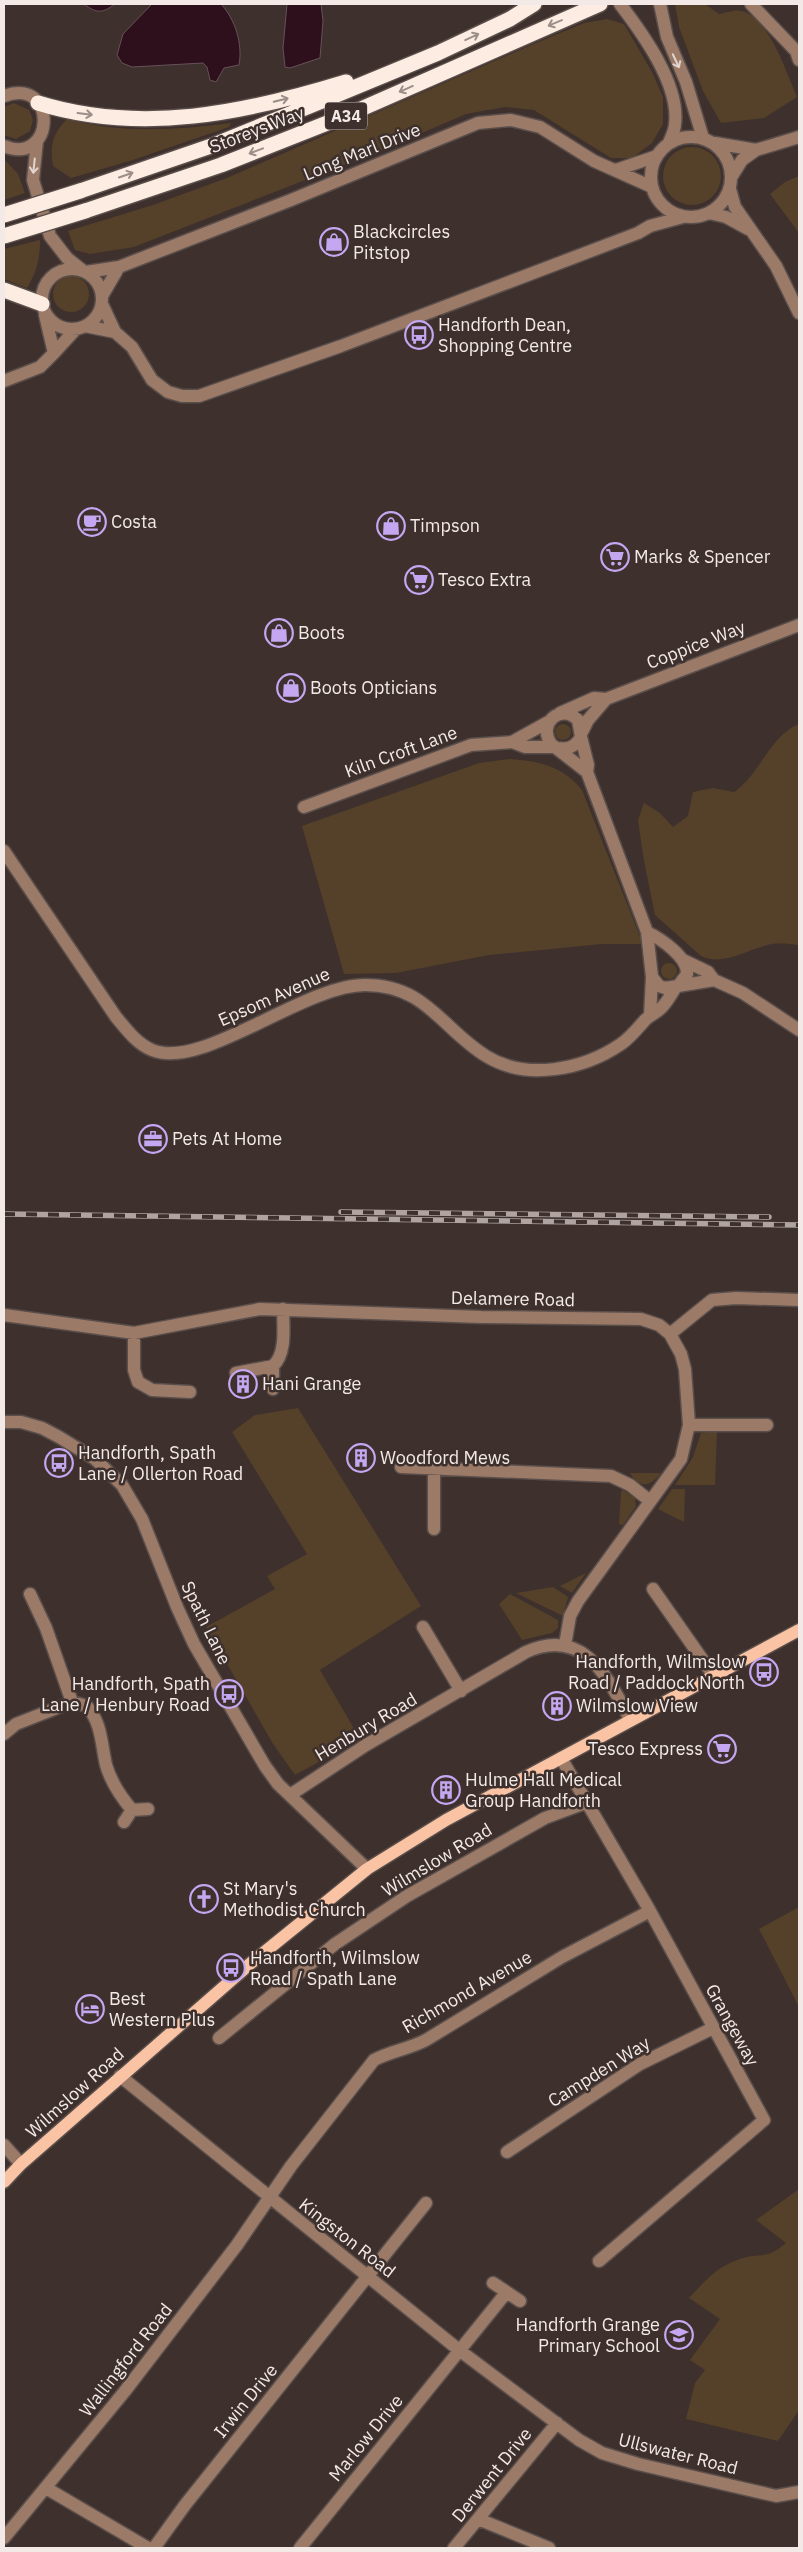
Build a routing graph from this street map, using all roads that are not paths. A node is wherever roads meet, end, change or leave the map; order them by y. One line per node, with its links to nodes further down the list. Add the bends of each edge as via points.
1 (534, 4): 6 (highway, Storeys Way / A34, one-way to 1)
2 (600, 4): 26 (highway, Storeys Way / A34, one-way to 26, bridge, via 345,116 221,165)
3 (620, 4): 13 (street, via 638,28 671,88 676,108 675,126)
4 (660, 4): 12 (street, one-way to 12, via 667,38)
5 (750, 4): 7 (street, via 796,51)
6 (438, 53): 9 (highway, one-way to 6, via 68,112 107,117 186,118 236,112); 22 (highway, Storeys Way / A34, one-way to 6, bridge, via 214,145)
7 (799, 60)
8 (4, 96): 9 (street, via 23,93)
9 (38, 103): 11 (street, via 45,118)
10 (799, 137): 15 (street)
11 (37, 141): 14 (street, via 22,149); 28 (street, one-way to 28, via 33,180 50,236 67,258)
12 (709, 141): 13 (street, via 686,137); 15 (street); 18 (street, via 724,152 730,164)
13 (669, 142): 16 (street)
14 (4, 146)
15 (756, 150): 18 (street, via 742,160)
16 (657, 156): 17 (street); 19 (street, via 650,176)
17 (616, 170): 19 (street, Long Marl Drive); 27 (street, Long Marl Drive, via 594,161 540,127 511,120 478,123)
18 (731, 183): 21 (street, via 720,205); 25 (street, via 735,207)
19 (652, 186): 20 (street)
20 (658, 200): 23 (street, via 667,210); 24 (street)
21 (709, 213): 23 (street); 25 (street, via 726,217)
22 (4, 215)
23 (683, 217): 24 (street)
24 (650, 226): 34 (street, via 341,346 198,396 182,396 162,389 152,380 132,347)
25 (748, 229): 32 (street, via 776,266)
26 (4, 236)
27 (120, 267): 28 (street, Long Marl Drive); 30 (street)
28 (84, 271): 30 (street, via 98,282); 31 (street, via 72,268 52,276 46,284)
29 (4, 290): 31 (highway)
30 (102, 300): 33 (street, via 96,318); 34 (street)
31 (44, 308): 33 (street, via 56,325); 35 (street)
32 (799, 313)
33 (80, 328): 34 (street); 35 (street)
34 (115, 332)
35 (54, 353): 36 (street, via 40,367)
36 (4, 381)
37 (799, 626): 38 (street, Coppice Way)
38 (606, 699): 39 (street, Coppice Way, via 594,698); 40 (street)
39 (553, 718): 40 (street, via 563,713 574,716); 41 (street, Kiln Croft Lane); 42 (street, via 546,733 550,744)
40 (581, 734): 42 (street, Kiln Croft Lane, via 574,746 568,749); 43 (street, via 588,765)
41 (512, 742): 42 (street, Kiln Croft Lane, via 525,747); 44 (street, Kiln Croft Lane, via 454,750)
42 (556, 747): 43 (street)
43 (586, 772): 46 (street)
44 (304, 807)
45 (4, 850): 51 (street, Epsom Avenue, via 116,1018 138,1042 154,1051 177,1054 202,1049 307,999 343,986 386,987 416,996 485,1056 512,1069 562,1068 601,1056 623,1043)
46 (647, 932): 47 (street); 48 (street)
47 (680, 957): 48 (street, via 666,953 657,958); 49 (street, via 708,972); 50 (street, via 687,974)
48 (652, 974): 50 (street, via 659,986); 51 (street)
49 (714, 980): 50 (street); 52 (street, via 743,993)
50 (677, 987): 51 (street, Epsom Avenue, via 660,1009)
51 (650, 1016)
52 (799, 1030)
53 (799, 1300): 57 (street, via 712,1300)
54 (283, 1309): 56 (street, Delamere Road, via 243,1311); 57 (street, Delamere Road, via 641,1319 659,1325); 58 (street, via 281,1354)
55 (4, 1315): 56 (street, Delamere Road)
56 (134, 1332): 61 (street, via 134,1370 138,1382 152,1390)
57 (670, 1334): 63 (street, via 682,1354)
58 (273, 1366): 59 (street); 60 (street)
59 (236, 1373)
60 (273, 1389)
61 (190, 1392)
62 (4, 1422): 80 (street, Spath Lane, via 21,1422 59,1436 95,1459 122,1485 142,1519 194,1644 265,1766)
63 (689, 1425): 64 (street); 67 (street, via 681,1459)
64 (767, 1425)
65 (401, 1467): 66 (street)
66 (434, 1470): 67 (street, via 611,1476 630,1485); 68 (street)
67 (650, 1501): 73 (street, via 578,1601 570,1616)
68 (434, 1529)
69 (653, 1588): 74 (street)
70 (30, 1594): 76 (street, via 46,1628)
71 (423, 1627): 75 (street)
72 (799, 1630): 74 (main road, Wilmslow Road)
73 (565, 1645): 75 (street, Henbury Road, via 532,1650); 77 (street, via 582,1652 605,1672)
74 (714, 1676): 77 (main road, Wilmslow Road)
75 (461, 1691): 80 (street, Henbury Road, via 366,1745)
76 (72, 1702): 78 (street, via 16,1724); 83 (street, via 87,1706 94,1714 100,1727 106,1765)
77 (630, 1719): 79 (main road, Wilmslow Road)
78 (4, 1734)
79 (561, 1758): 81 (street, Grangeway); 85 (main road, Wilmslow Road, via 446,1820)
80 (290, 1795): 85 (street, Spath Lane)
81 (588, 1802): 86 (street, Grangeway); 88 (street, Wilmslow Road, via 545,1818 407,1896 335,1944)
82 (148, 1809): 83 (street)
83 (132, 1810): 84 (street)
84 (124, 1822)
85 (367, 1869): 89 (main road, Wilmslow Road, via 295,1925)
86 (650, 1911): 87 (street, Grangeway); 94 (street, Richmond Avenue, via 562,1957 426,2040 374,2060)
87 (713, 2028): 91 (street, Campden Way, via 640,2064); 96 (street, Grangeway, via 764,2120)
88 (219, 2038)
89 (120, 2076): 92 (main road, Wilmslow Road); 94 (street, Kingston Road)
90 (4, 2145): 92 (street)
91 (507, 2152)
92 (21, 2164): 93 (main road, Wilmslow Road)
93 (4, 2182)
94 (269, 2199): 97 (street, Kingston Road); 103 (street, Wallingford Road, via 125,2391)
95 (426, 2203): 97 (street, Irwin Drive)
96 (599, 2261)
97 (368, 2277): 101 (street, Kingston Road); 108 (street, Irwin Drive)
98 (493, 2283): 99 (street)
99 (506, 2293): 100 (street); 101 (street, Marlow Drive)
100 (520, 2301)
101 (459, 2350): 102 (street, Kingston Road); 109 (street, Marlow Drive)
102 (557, 2423): 104 (street, Ullswater Road, via 602,2453 638,2464 776,2496); 105 (street, Derwent Drive)
103 (46, 2488): 106 (street, Wallingford Road); 107 (street)
104 (799, 2492)
105 (478, 2519): 110 (street, Derwent Drive); 111 (street)
106 (4, 2538)
107 (148, 2548)
108 (154, 2548)
109 (300, 2548)
110 (454, 2548)
111 (549, 2548)

